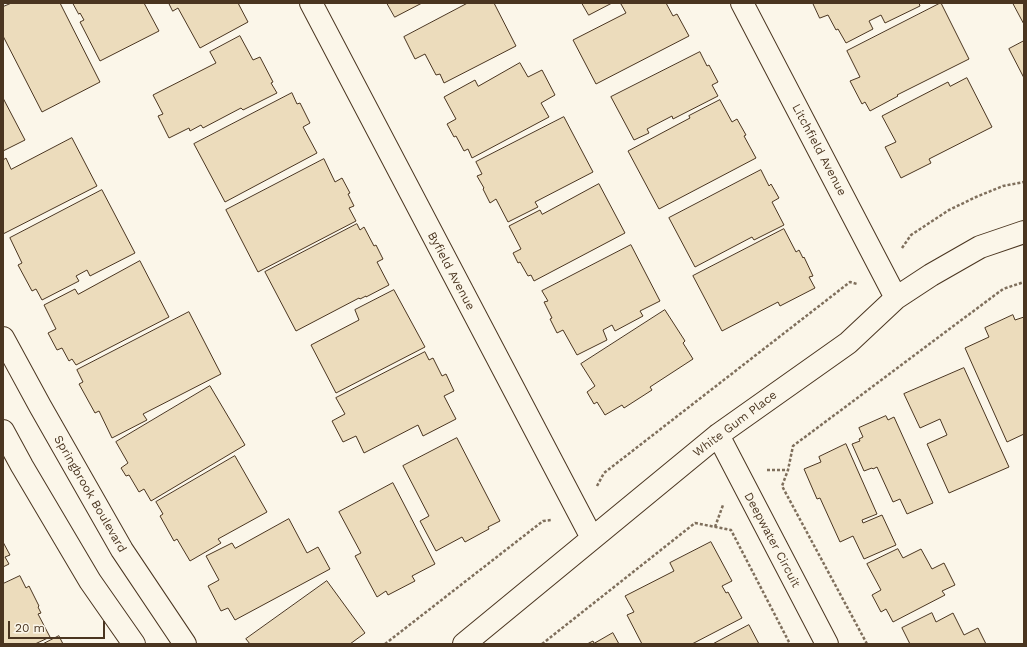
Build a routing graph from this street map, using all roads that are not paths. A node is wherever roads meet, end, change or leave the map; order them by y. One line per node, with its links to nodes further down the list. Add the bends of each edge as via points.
1 (311, 3): 8 (street, Byfield Avenue)
2 (742, 3): 4 (street, Litchfield Avenue)
3 (1024, 232): 4 (street, White Gum Place, via 980,247)
4 (896, 298): 7 (street, White Gum Place, via 848,343)
5 (3, 338): 10 (street, Springbrook Boulevard, via 122,550)
6 (3, 431): 9 (street, via 90,581)
7 (718, 435): 8 (street, White Gum Place); 12 (street, Deepwater Circuit)
8 (592, 538): 11 (street, White Gum Place)
9 (134, 644)
10 (185, 644)
11 (464, 644)
12 (827, 644)

